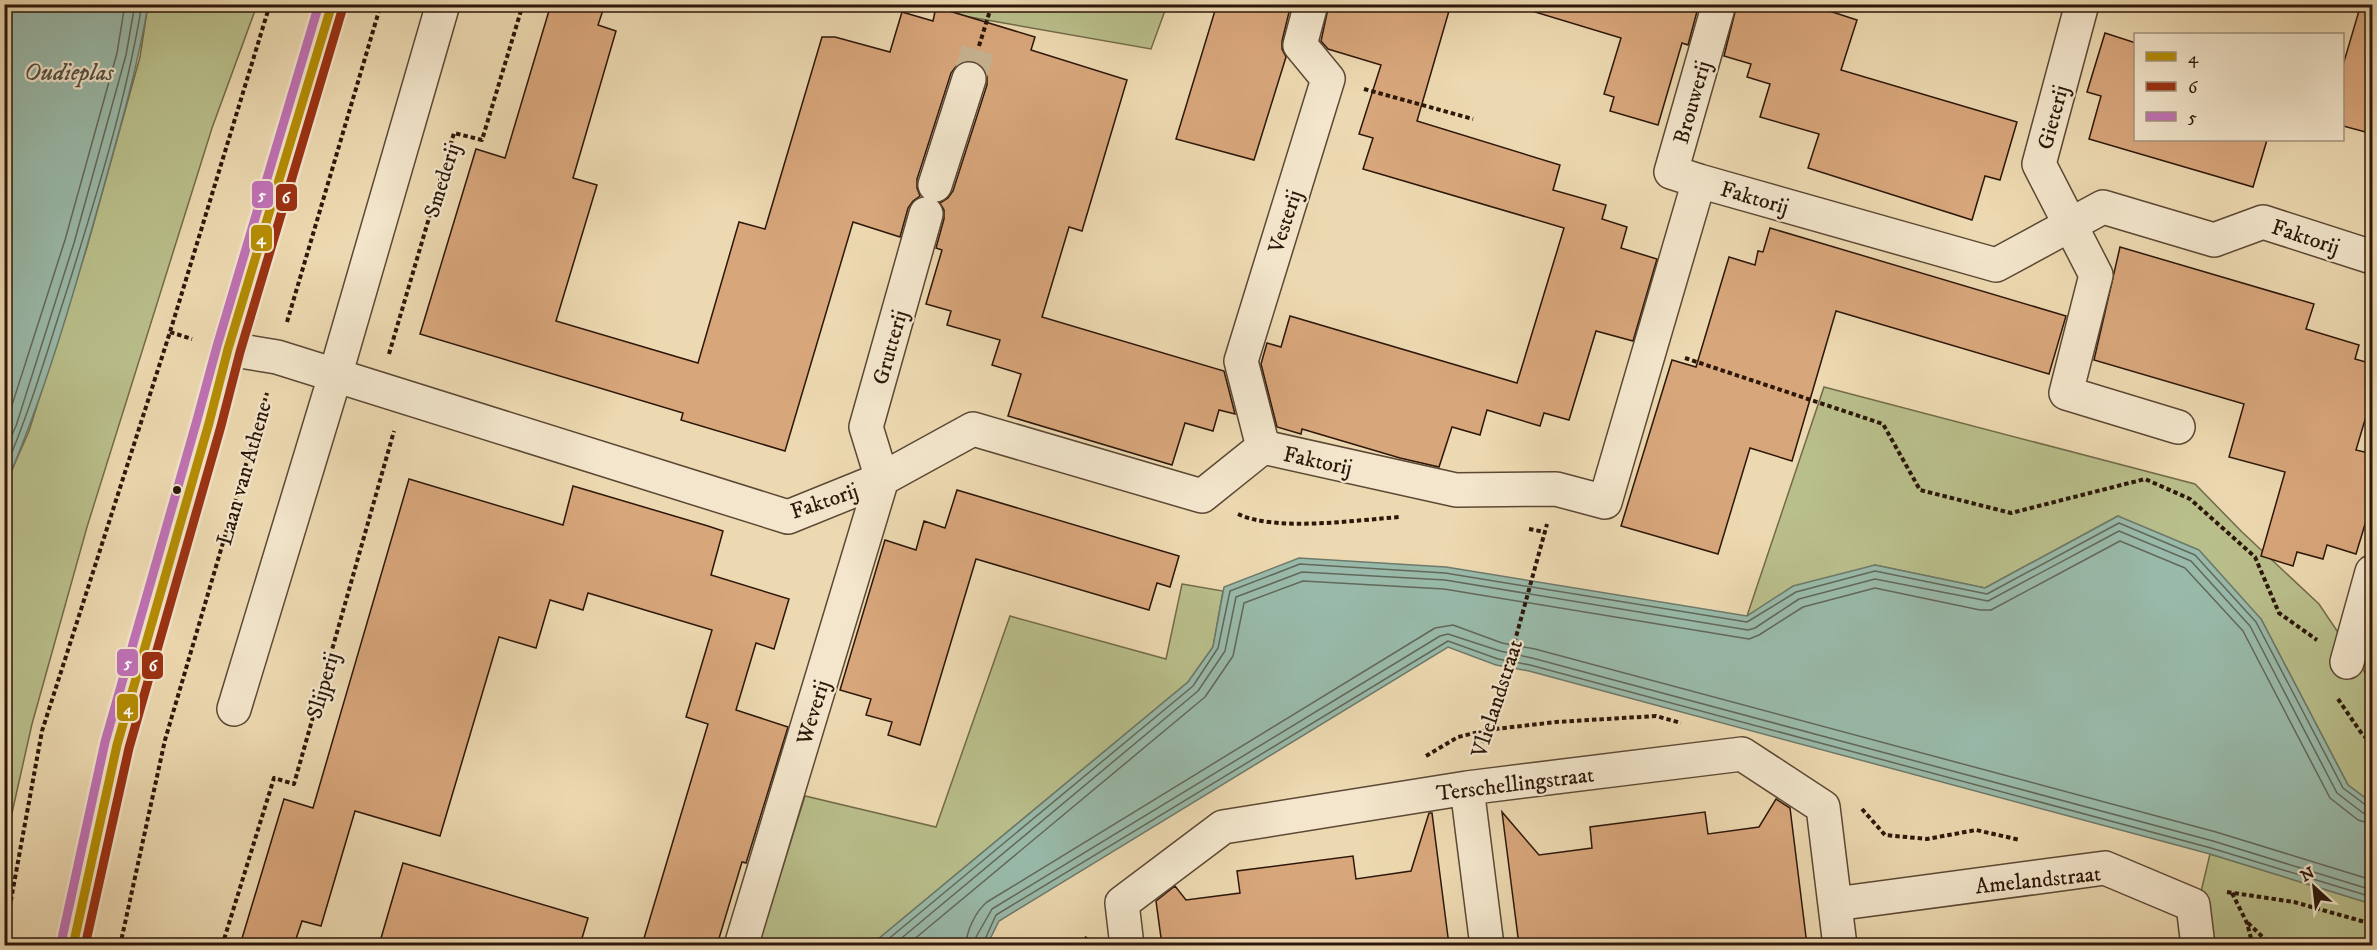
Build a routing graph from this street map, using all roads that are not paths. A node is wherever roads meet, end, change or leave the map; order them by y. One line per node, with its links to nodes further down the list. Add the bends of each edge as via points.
1 (332, 4): 10 (street, Laan van Athene)
2 (443, 4): 11 (street, Smederij)
3 (1311, 4): 13 (street, Vesterij, via 1300,45 1328,80 1241,361)
4 (1719, 4): 7 (street, Brouwerij, via 1671,172)
5 (2082, 4): 8 (street, Gieterij, via 2039,164)
6 (974, 64): 14 (street, Grutterij, via 913,258 866,427)
7 (1699, 181): 8 (street, Faktorij, via 1996,265); 13 (street, Faktorij, via 1605,502 1556,489 1456,490)
8 (2070, 224): 9 (street, Faktorij, via 2103,207 2214,240 2264,222); 12 (street, via 2096,275 2066,393)
9 (2372, 256)
10 (228, 349): 11 (street, Faktorij, via 277,357); 20 (street, Laan van Athene, via 117,745)
11 (335, 376): 14 (street, Faktorij, via 788,517); 17 (street)
12 (2178, 427)
13 (1263, 447): 14 (street, Faktorij, via 1202,496 973,429)
14 (882, 479): 21 (street, Weverij)
15 (2373, 572): 16 (street)
16 (2347, 662)
17 (234, 709)
18 (1467, 788): 19 (street, Terschellingstraat, via 1742,754 1823,807); 22 (street, Terschellingstraat, via 1223,827 1122,903); 23 (street, Vlielandstraat)
19 (1835, 904): 24 (street, Terschellingstraat); 25 (street, Amelandstraat, via 2105,868 2193,905)
20 (73, 945)
21 (741, 945)
22 (1127, 945)
23 (1487, 945)
24 (1840, 945)
25 (2198, 945)

